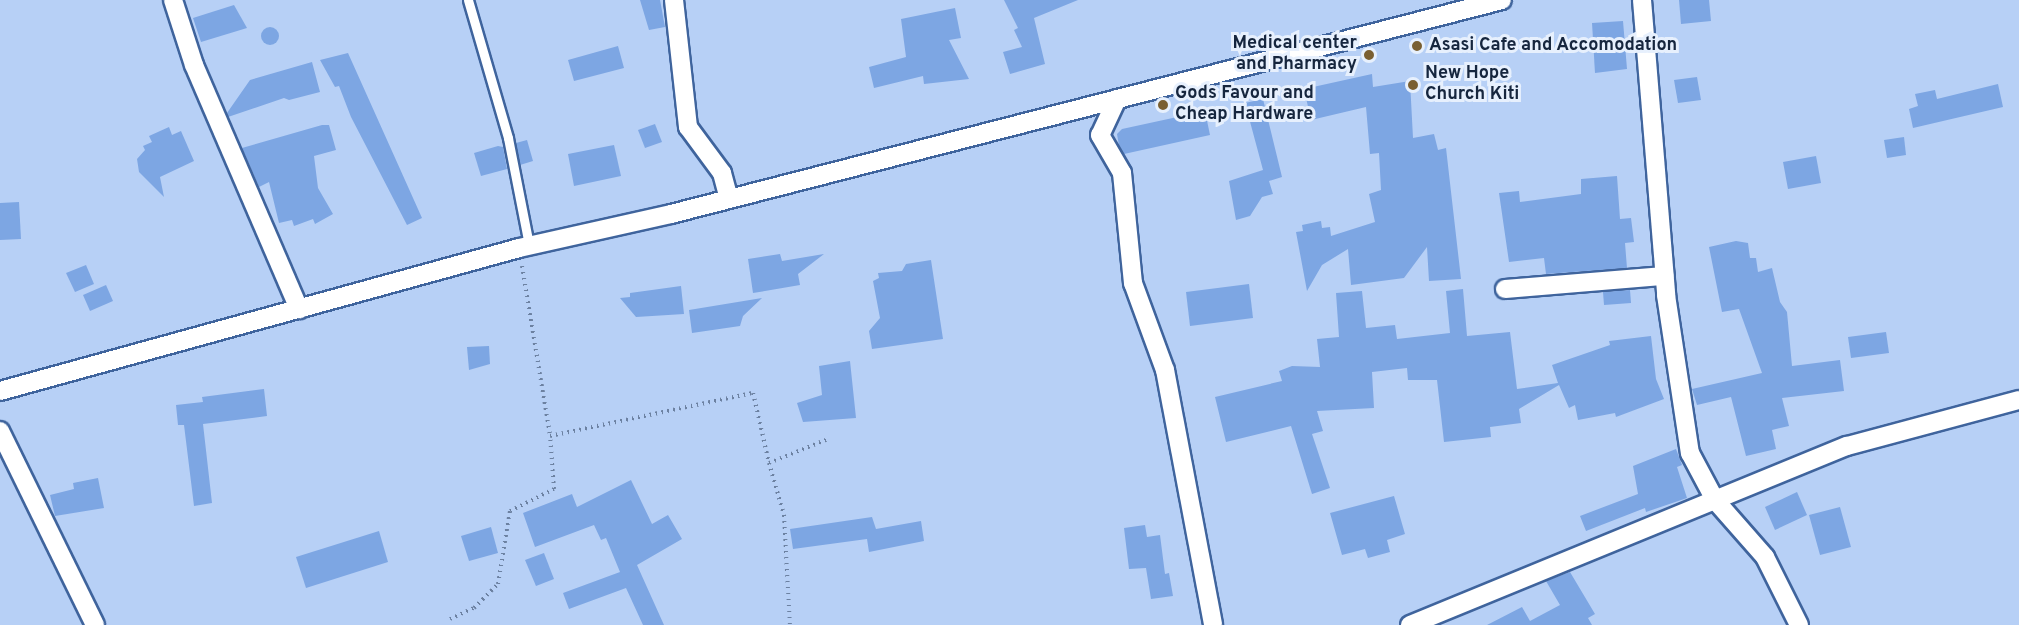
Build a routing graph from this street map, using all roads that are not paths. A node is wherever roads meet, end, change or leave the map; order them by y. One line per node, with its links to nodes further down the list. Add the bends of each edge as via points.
1 (173, 0): 11 (street, via 194,65)
2 (468, 0): 8 (lane, via 508,138)
3 (674, 0): 7 (street, via 688,127 722,173)
4 (1502, 0): 6 (street)
5 (1642, 0): 9 (street)
6 (1117, 99): 7 (street); 17 (street, via 1100,135 1122,173 1133,283 1165,370)
7 (729, 199): 8 (street)
8 (524, 247): 11 (street)
9 (1664, 276): 10 (street); 15 (street, via 1678,392 1690,453)
10 (1505, 289)
11 (299, 309): 12 (street)
12 (0, 391)
13 (2019, 400): 15 (street, via 1846,446)
14 (0, 431): 16 (street)
15 (1715, 500): 18 (street); 19 (street, via 1765,557)
16 (95, 625)
17 (1213, 625)
18 (1410, 625)
19 (1799, 625)

